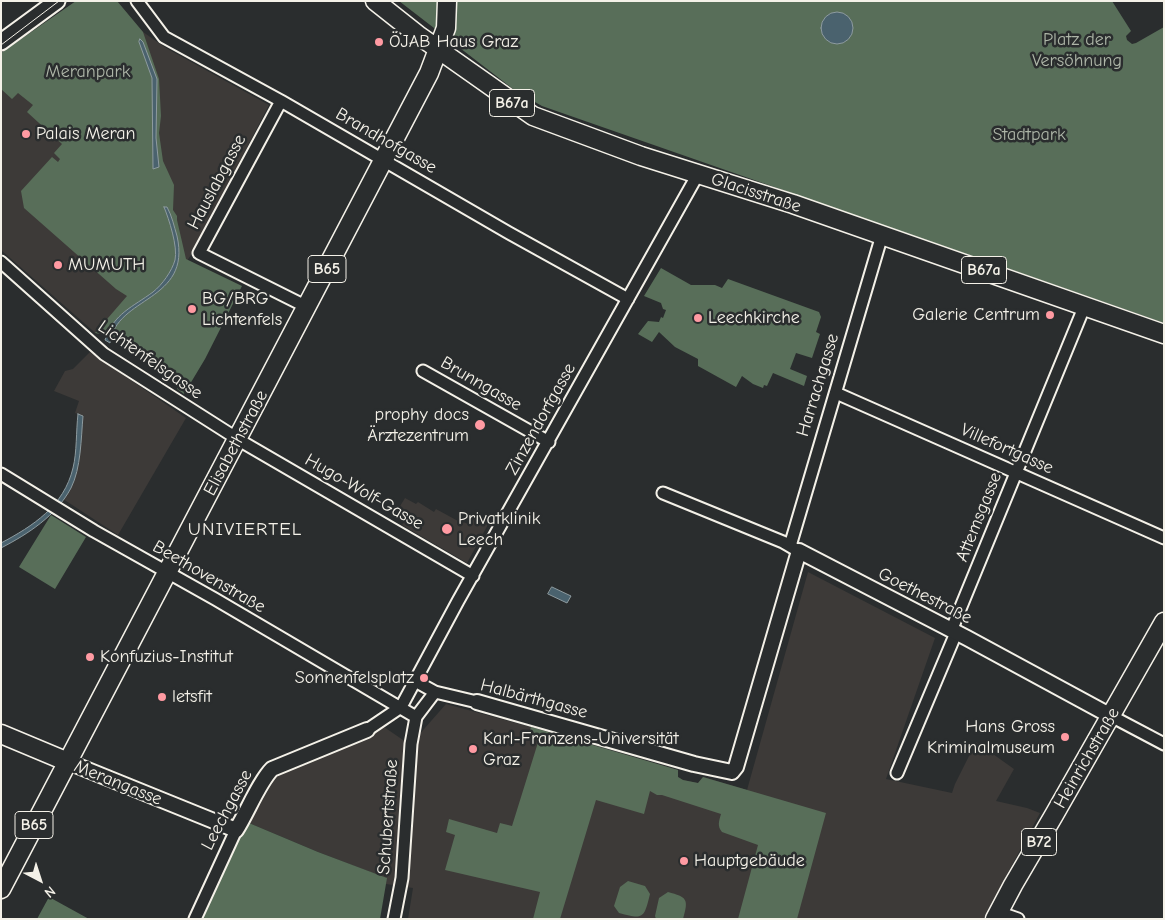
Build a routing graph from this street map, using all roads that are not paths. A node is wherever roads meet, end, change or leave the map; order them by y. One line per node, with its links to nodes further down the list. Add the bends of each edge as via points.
1 (57, 1): 5 (main road)
2 (137, 1): 7 (street, Brandhofgasse, via 164,37)
3 (375, 1): 6 (main road, Glacisstraße)
4 (447, 1): 6 (main road, Elisabethstraße, via 446,28)
5 (1, 42)
6 (438, 49): 8 (main road, Elisabethstraße / B65); 9 (main road, Glacisstraße / B67a, via 533,116)
7 (281, 101): 8 (street, Brandhofgasse); 14 (street, Hauslabgasse, via 198,253)
8 (384, 160): 12 (street, Brandhofgasse); 14 (main road, Elisabethstraße / B65)
9 (698, 174): 10 (main road, Glacisstraße / B67a); 12 (street, Zinzendorfgasse)
10 (882, 235): 13 (main road, Glacisstraße / B67a); 17 (street, Harrachgasse)
11 (1, 262): 18 (street, Lichtenfelsgasse, via 104,354)
12 (628, 299): 19 (street, Zinzendorfgasse)
13 (1085, 305): 15 (main road, Glacisstraße / B67a); 20 (street, Attemsgasse)
14 (307, 307): 18 (main road, Elisabethstraße / B65)
15 (1164, 334)
16 (423, 371): 19 (street, Brunngasse)
17 (836, 393): 20 (street, Villefortgasse); 24 (street, Harrachgasse)
18 (238, 440): 25 (main road, Elisabethstraße / B65); 26 (street, Hugo-Wolf-Gasse)
19 (549, 442): 26 (street, Zinzendorfgasse)
20 (1016, 473): 23 (street, Villefortgasse); 28 (street, Attemsgasse)
21 (1, 474): 25 (street, Beethovenstraße)
22 (663, 493): 24 (street, Goethestraße)
23 (1164, 538)
24 (795, 548): 28 (street, Goethestraße); 39 (street, Harrachgasse)
25 (168, 573): 32 (street, Beethovenstraße); 38 (main road, Elisabethstraße / B65)
26 (472, 576): 29 (street, Zinzendorfgasse)
27 (1164, 622): 33 (main road, Heinrichstraße / B72)
28 (954, 632): 33 (street, Goethestraße); 40 (street, Attemsgasse)
29 (415, 681): 30 (street); 32 (street)
30 (435, 692): 31 (street, Halbärthgasse); 34 (street)
31 (477, 702): 39 (street, Halbärthgasse, via 694,764 732,772)
32 (401, 707): 34 (street); 35 (street, Leechgasse)
33 (1111, 716): 37 (street, Goethestraße); 43 (main road, Heinrichstraße / B72)
34 (416, 717): 45 (street, Schubertstraße, via 411,744 402,878)
35 (367, 730): 41 (street, Leechgasse, via 272,769)
36 (1, 734): 38 (main road, Merangasse)
37 (1164, 744)
38 (68, 762): 41 (street, Merangasse); 42 (main road, Elisabethstraße / B65)
39 (736, 767)
40 (897, 773)
41 (236, 830): 44 (street, Leechgasse)
42 (1, 889)
43 (997, 915): 46 (street)
44 (195, 919)
45 (394, 919)
46 (1018, 919)

